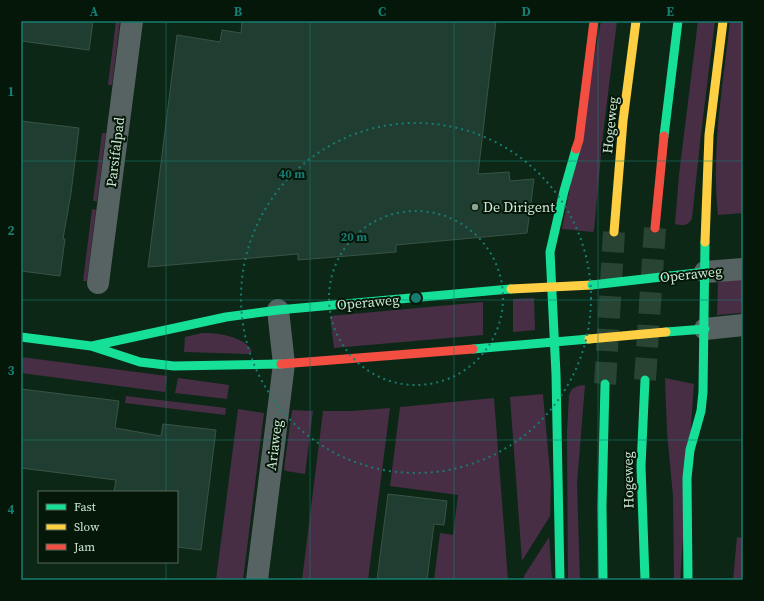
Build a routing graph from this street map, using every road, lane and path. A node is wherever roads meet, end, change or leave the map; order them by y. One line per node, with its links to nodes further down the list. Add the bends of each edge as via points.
1 (132, 21): 10 (street, Parsifalpad)
2 (594, 21): 11 (main road, via 580,140 562,196 550,252)
3 (636, 21): 7 (main road, Hogeweg)
4 (678, 21): 6 (main road)
5 (723, 21): 9 (main road, via 709,135)
6 (655, 228)
7 (614, 232)
8 (743, 269): 9 (street, Operaweg)
9 (705, 272): 11 (main road, Operaweg, bridge); 14 (main road)
10 (98, 283)
11 (552, 286): 12 (main road, Operaweg); 16 (main road)
12 (278, 310): 17 (main road, Operaweg, via 226,317); 18 (street, Ariaweg)
13 (743, 325): 14 (street, Operaweg)
14 (705, 329): 16 (main road, Operaweg, bridge); 25 (main road, via 701,404 690,450 687,478)
15 (21, 337): 17 (main road, Operaweg)
16 (554, 341): 18 (main road, Operaweg); 22 (main road)
17 (91, 346): 18 (main road, Operaweg, via 140,362 174,366)
18 (284, 364): 21 (street, Ariaweg)
19 (645, 380): 24 (main road, Hogeweg, via 641,466)
20 (605, 384): 23 (main road, Hogeweg, via 601,523)
21 (257, 580)
22 (560, 580)
23 (603, 580)
24 (645, 580)
25 (688, 580)

